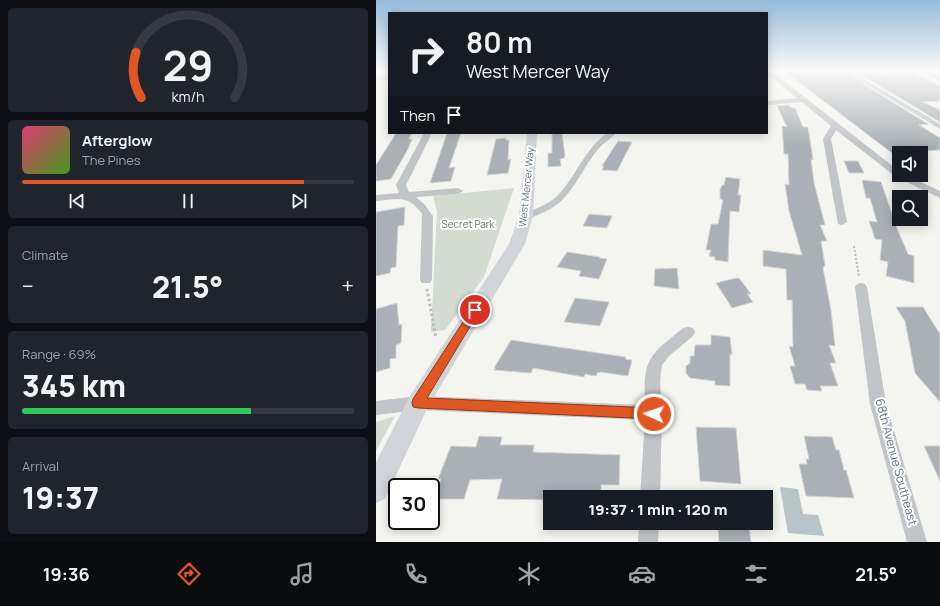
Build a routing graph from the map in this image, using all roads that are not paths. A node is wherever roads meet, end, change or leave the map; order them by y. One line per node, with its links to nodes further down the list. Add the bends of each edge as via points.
1 (795, 95): 3 (street)
2 (887, 95): 6 (street)
3 (801, 100): 4 (street); 5 (street)
4 (768, 102)
5 (835, 126): 10 (street); 17 (street, via 827,139)
6 (940, 127)
7 (427, 134): 14 (street, via 401,185)
8 (532, 134): 16 (street, West Mercer Way)
9 (611, 134): 16 (street, via 592,149 556,202)
10 (892, 170)
11 (913, 182): 13 (street)
12 (458, 191): 14 (street)
13 (940, 195)
14 (406, 196): 15 (street); 18 (street, via 417,202 428,216)
15 (376, 198)
16 (526, 216): 21 (street, West Mercer Way, via 517,244)
17 (842, 222)
18 (426, 280)
19 (861, 287): 28 (street, 68th Avenue Southeast, via 878,404)
20 (688, 332): 23 (street, via 664,352 656,363 652,380)
21 (418, 403): 22 (street); 23 (street); 24 (street, West Mercer Way)
22 (376, 408)
23 (654, 414): 25 (street)
24 (376, 490)
25 (650, 490)
26 (649, 530): 27 (street)
27 (648, 542)
28 (918, 542)

